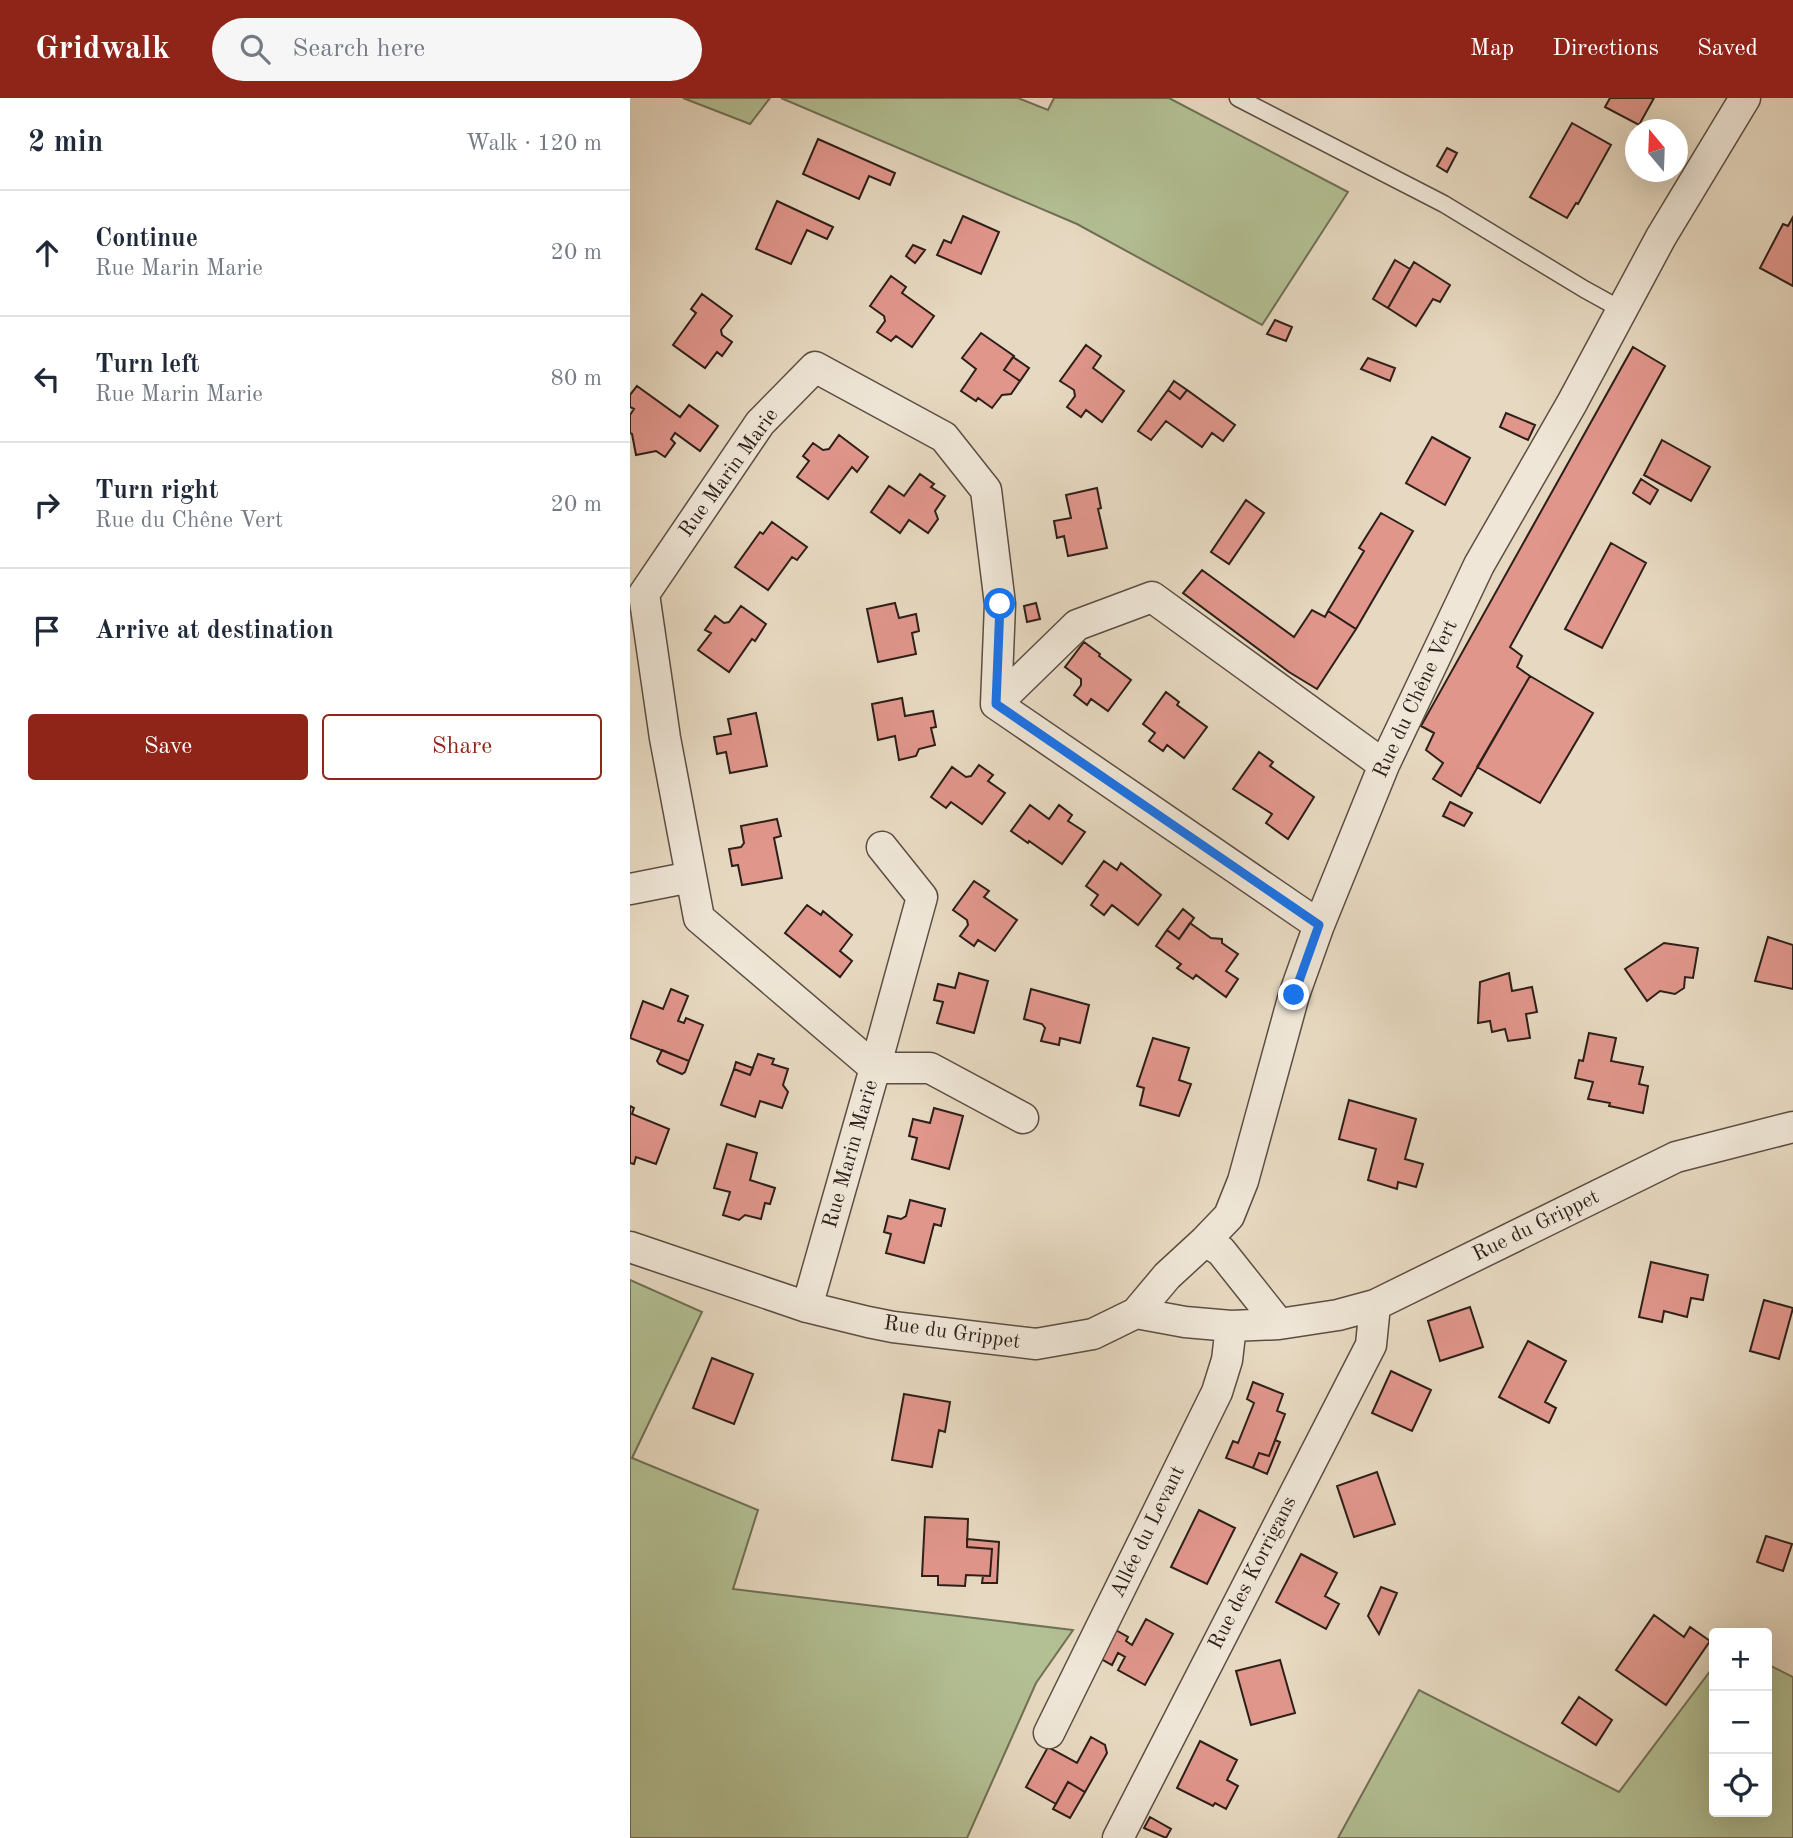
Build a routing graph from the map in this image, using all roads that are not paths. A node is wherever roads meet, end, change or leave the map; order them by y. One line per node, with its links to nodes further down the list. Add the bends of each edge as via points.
1 (1238, 98): 3 (lane, via 1444,204)
2 (1745, 98): 3 (street, Rue du Chêne Vert)
3 (1622, 310): 5 (street, Rue du Chêne Vert, via 1479,565)
4 (996, 704): 5 (street, via 1077,625 1153,597); 7 (street, Rue Marin Marie, via 1000,604 986,490 944,437 815,367 760,423 644,594); 9 (street)
5 (1384, 765): 9 (street, Rue du Chêne Vert)
6 (882, 847): 10 (street, via 922,897)
7 (691, 877): 8 (street); 10 (street, Rue Marin Marie, via 699,918)
8 (630, 889)
9 (1319, 925): 13 (street, Rue du Chêne Vert, via 1294,995 1243,1181 1229,1216)
10 (876, 1068): 11 (street, via 930,1068); 16 (street, Rue Marin Marie)
11 (1023, 1118)
12 (1793, 1127): 15 (street, Rue du Grippet, via 1676,1157)
13 (1206, 1241): 17 (street, Rue du Chêne Vert, via 1167,1276); 18 (street, via 1221,1251)
14 (630, 1247): 16 (street, Rue du Grippet)
15 (1375, 1305): 18 (street, Rue du Grippet); 21 (street, Rue des Korrigans, via 1371,1345)
16 (807, 1307): 17 (street, Rue du Grippet, via 893,1327 1036,1344 1093,1334)
17 (1136, 1313): 19 (street, Rue du Grippet)
18 (1279, 1324): 19 (street, Rue du Grippet)
19 (1231, 1326): 20 (street, Allée du Levant, via 1217,1391)
20 (1049, 1733)
21 (1118, 1838)

